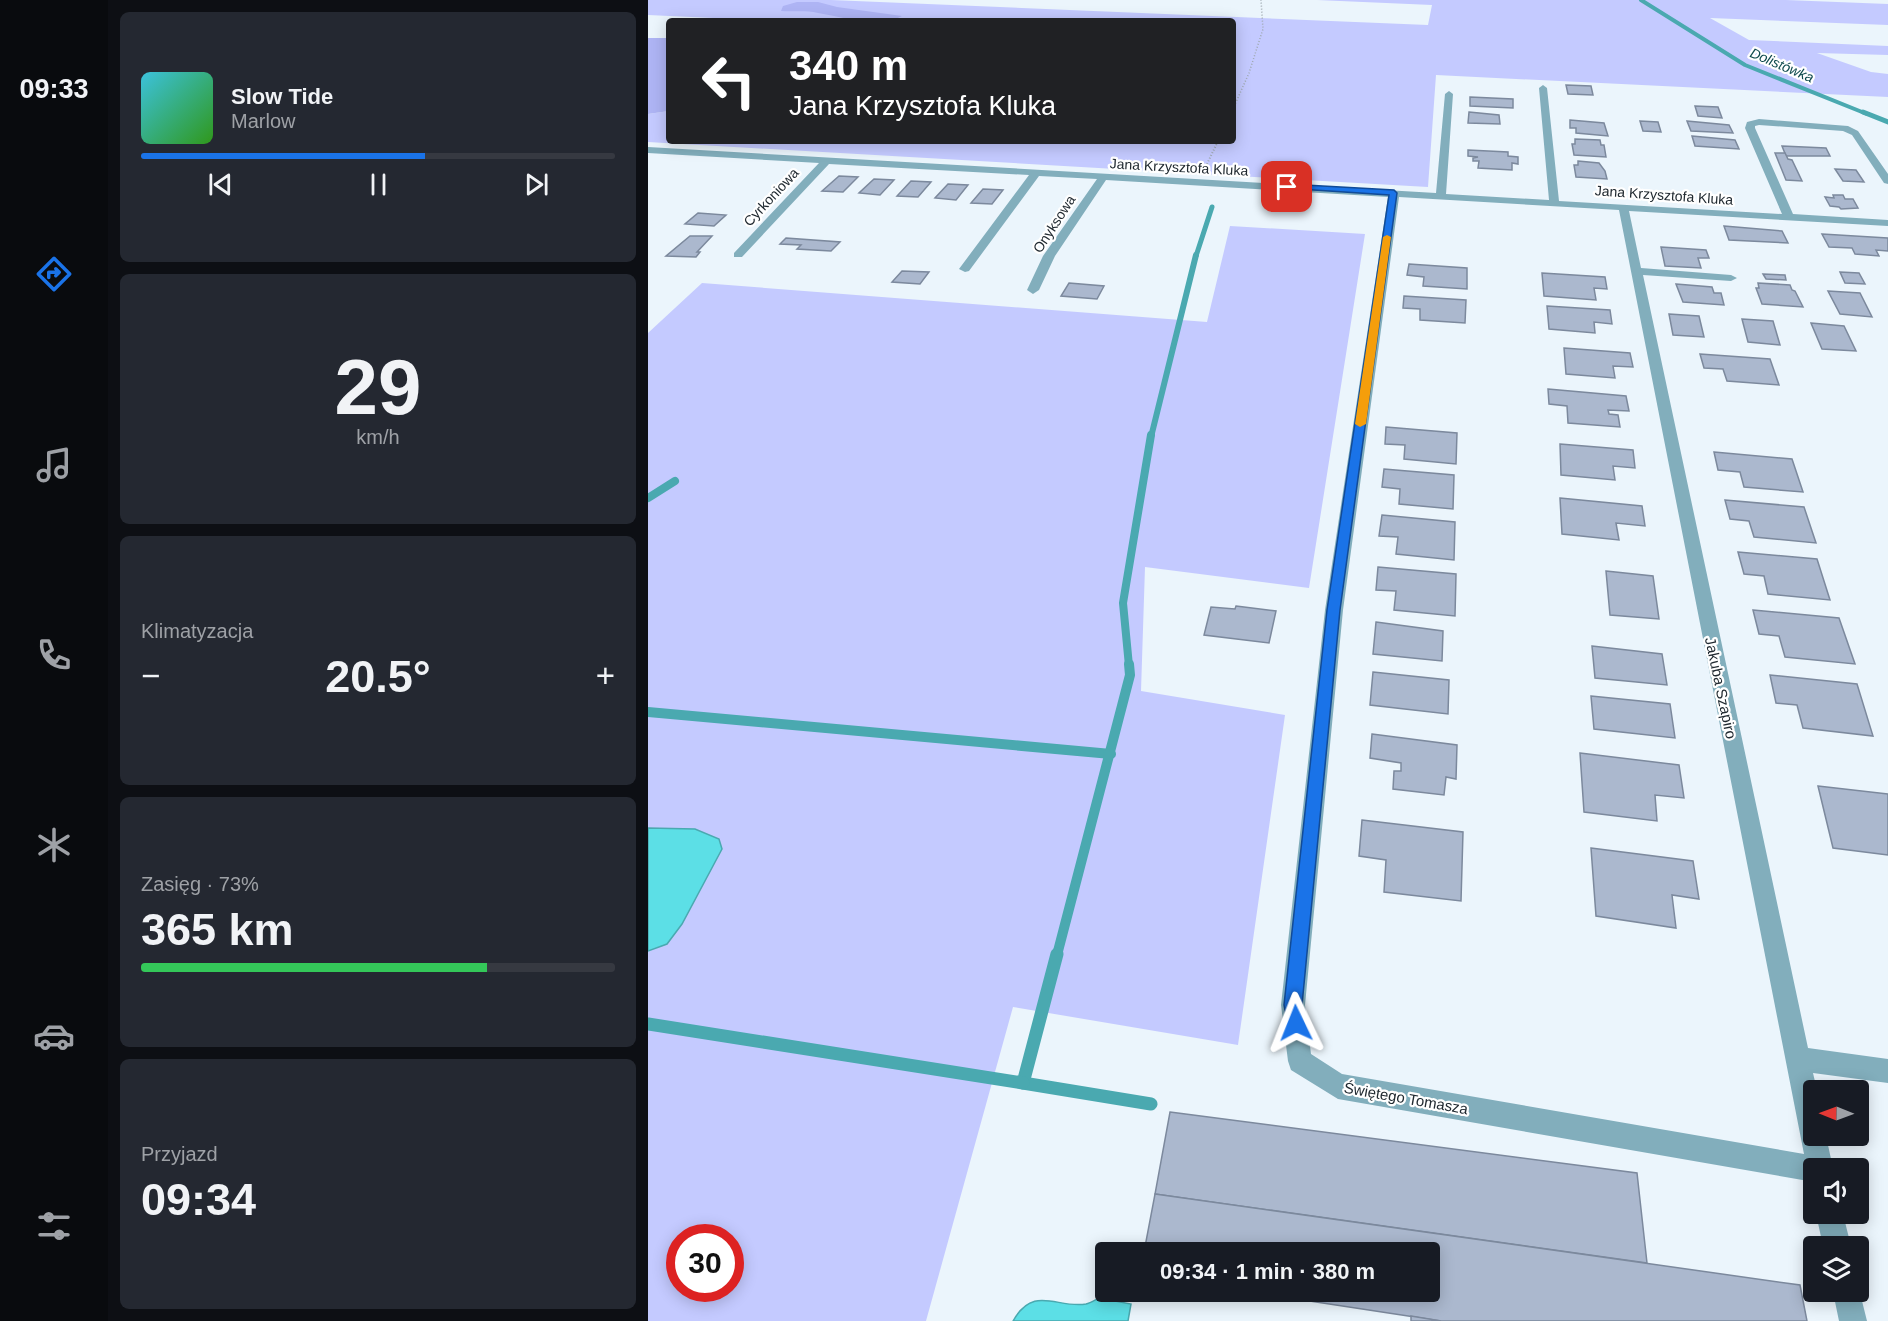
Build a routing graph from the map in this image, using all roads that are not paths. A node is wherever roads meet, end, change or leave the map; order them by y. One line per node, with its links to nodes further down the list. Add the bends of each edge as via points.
1 (1544, 88): 10 (street)
2 (1449, 94): 9 (street)
3 (648, 150): 4 (street, Jana Krzysztofa Kluka)
4 (826, 160): 5 (street, Jana Krzysztofa Kluka); 14 (street, Cyrkoniowa)
5 (1037, 172): 6 (street, Jana Krzysztofa Kluka); 15 (street)
6 (1104, 176): 8 (street, Jana Krzysztofa Kluka); 18 (street, Onyksowa, via 1049,256)
7 (1888, 181): 12 (street, via 1855,133 1845,128 1750,124)
8 (1394, 193): 9 (street, Jana Krzysztofa Kluka); 22 (street, Świętego Tomasza, via 1334,610 1293,1005 1300,1061 1338,1086)
9 (1442, 195): 10 (street, Jana Krzysztofa Kluka)
10 (1554, 202): 11 (street, Jana Krzysztofa Kluka)
11 (1623, 206): 12 (street, Jana Krzysztofa Kluka); 16 (street, Jakuba Szapiro)
12 (1788, 216): 13 (street, Jana Krzysztofa Kluka)
13 (1888, 223)
14 (738, 255)
15 (965, 268)
16 (1636, 271): 17 (street); 19 (street, Jakuba Szapiro)
17 (1731, 278)
18 (1033, 290)
19 (1796, 1058): 20 (street); 21 (street, Jakuba Szapiro)
20 (1888, 1071)
21 (1818, 1158)
22 (1803, 1167)
23 (1849, 1302): 24 (street)
24 (1853, 1321)

